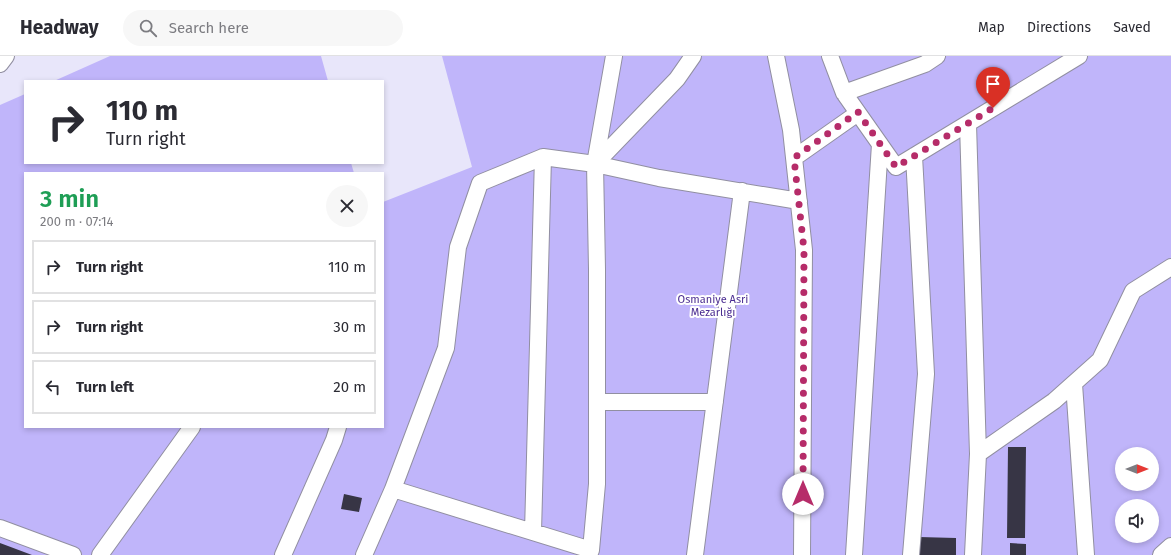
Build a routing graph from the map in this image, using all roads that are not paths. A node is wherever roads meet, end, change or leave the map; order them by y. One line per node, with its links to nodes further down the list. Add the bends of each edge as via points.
1 (6, 56): 8 (street)
2 (614, 56): 16 (street)
3 (693, 56): 16 (street, via 677,79)
4 (776, 56): 15 (street)
5 (830, 56): 9 (street)
6 (937, 56): 9 (street, via 924,64)
7 (1079, 56): 11 (street)
8 (0, 64)
9 (844, 93): 10 (street)
10 (858, 112): 12 (street); 15 (street)
11 (968, 124): 13 (street); 25 (street)
12 (880, 144): 13 (street, via 896,167); 37 (street)
13 (914, 156): 38 (street, via 926,374)
14 (543, 157): 16 (street); 26 (street, via 480,183 458,247 446,348); 28 (street)
15 (794, 158): 18 (street)
16 (595, 164): 17 (street, via 658,178); 21 (street)
17 (742, 191): 18 (street); 22 (street)
18 (799, 201): 36 (street, via 804,250)
19 (1171, 267): 20 (street, via 1134,291 1100,360)
20 (1074, 384): 25 (street); 40 (street)
21 (597, 402): 22 (street); 30 (street, via 597,484)
22 (715, 402): 35 (street)
23 (191, 428): 32 (street)
24 (338, 428): 33 (street)
25 (978, 454): 39 (street)
26 (393, 489): 28 (street); 34 (street)
27 (0, 528): 31 (street)
28 (533, 532): 30 (street)
29 (1171, 546): 41 (street)
30 (590, 552)
31 (73, 555)
32 (100, 555)
33 (284, 555)
34 (364, 555)
35 (695, 555)
36 (802, 555)
37 (854, 555)
38 (911, 555)
39 (973, 555)
40 (1086, 555)
41 (1161, 555)

